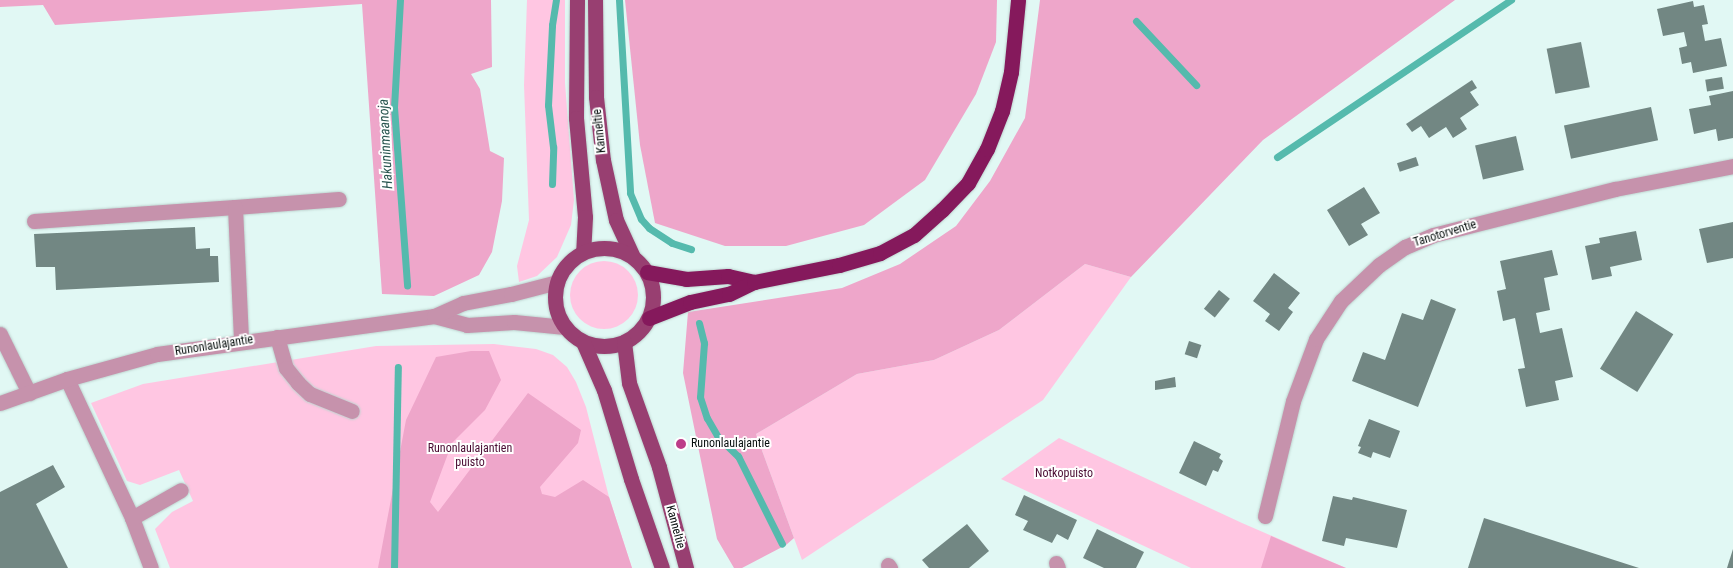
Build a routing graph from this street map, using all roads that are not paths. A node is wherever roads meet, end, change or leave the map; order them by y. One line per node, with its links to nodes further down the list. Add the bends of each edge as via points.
1 (577, 0): 8 (main road, Kanneltie, via 576,118 585,216)
2 (595, 0): 9 (main road, Kanneltie, via 596,97 603,160 616,220)
3 (1018, 0): 12 (highway, via 1011,72 1002,111 987,149 968,183 914,235 880,253 839,266)
4 (1733, 166): 26 (street, Tanotorventie, via 1615,189 1433,235 1405,247 1379,265 1341,300 1316,339 1293,401)
5 (339, 199): 6 (street)
6 (235, 207): 7 (street); 18 (street)
7 (34, 220)
8 (583, 252): 9 (main road, via 609,248); 11 (main road, via 567,264)
9 (633, 257): 10 (main road)
10 (647, 272): 12 (highway, via 686,279 728,276); 14 (main road, via 654,295)
11 (557, 282): 13 (street, Runonlaulajantie, via 463,303); 15 (main road, via 556,306)
12 (754, 282): 14 (highway, via 729,294 690,302)
13 (434, 316): 15 (street, Runonlaulajantie, via 467,324 514,322); 17 (street, Runonlaulajantie)
14 (649, 318): 20 (main road, via 635,336)
15 (565, 327): 19 (main road)
16 (0, 334): 22 (street)
17 (276, 337): 18 (street, Runonlaulajantie); 24 (street, via 286,368 298,383 310,394)
18 (241, 341): 21 (street, Runonlaulajantie, via 158,354)
19 (583, 342): 20 (main road, via 604,346); 29 (main road, Kanneltie, via 604,390)
20 (624, 342): 30 (main road, Kanneltie, via 629,383 659,467)
21 (67, 379): 22 (street, Runonlaulajantie); 27 (street)
22 (29, 393): 23 (street, Runonlaulajantie)
23 (0, 403)
24 (352, 411)
25 (181, 490): 27 (street)
26 (1265, 516)
27 (132, 518): 28 (street)
28 (151, 568)
29 (662, 568)
30 (686, 568)

